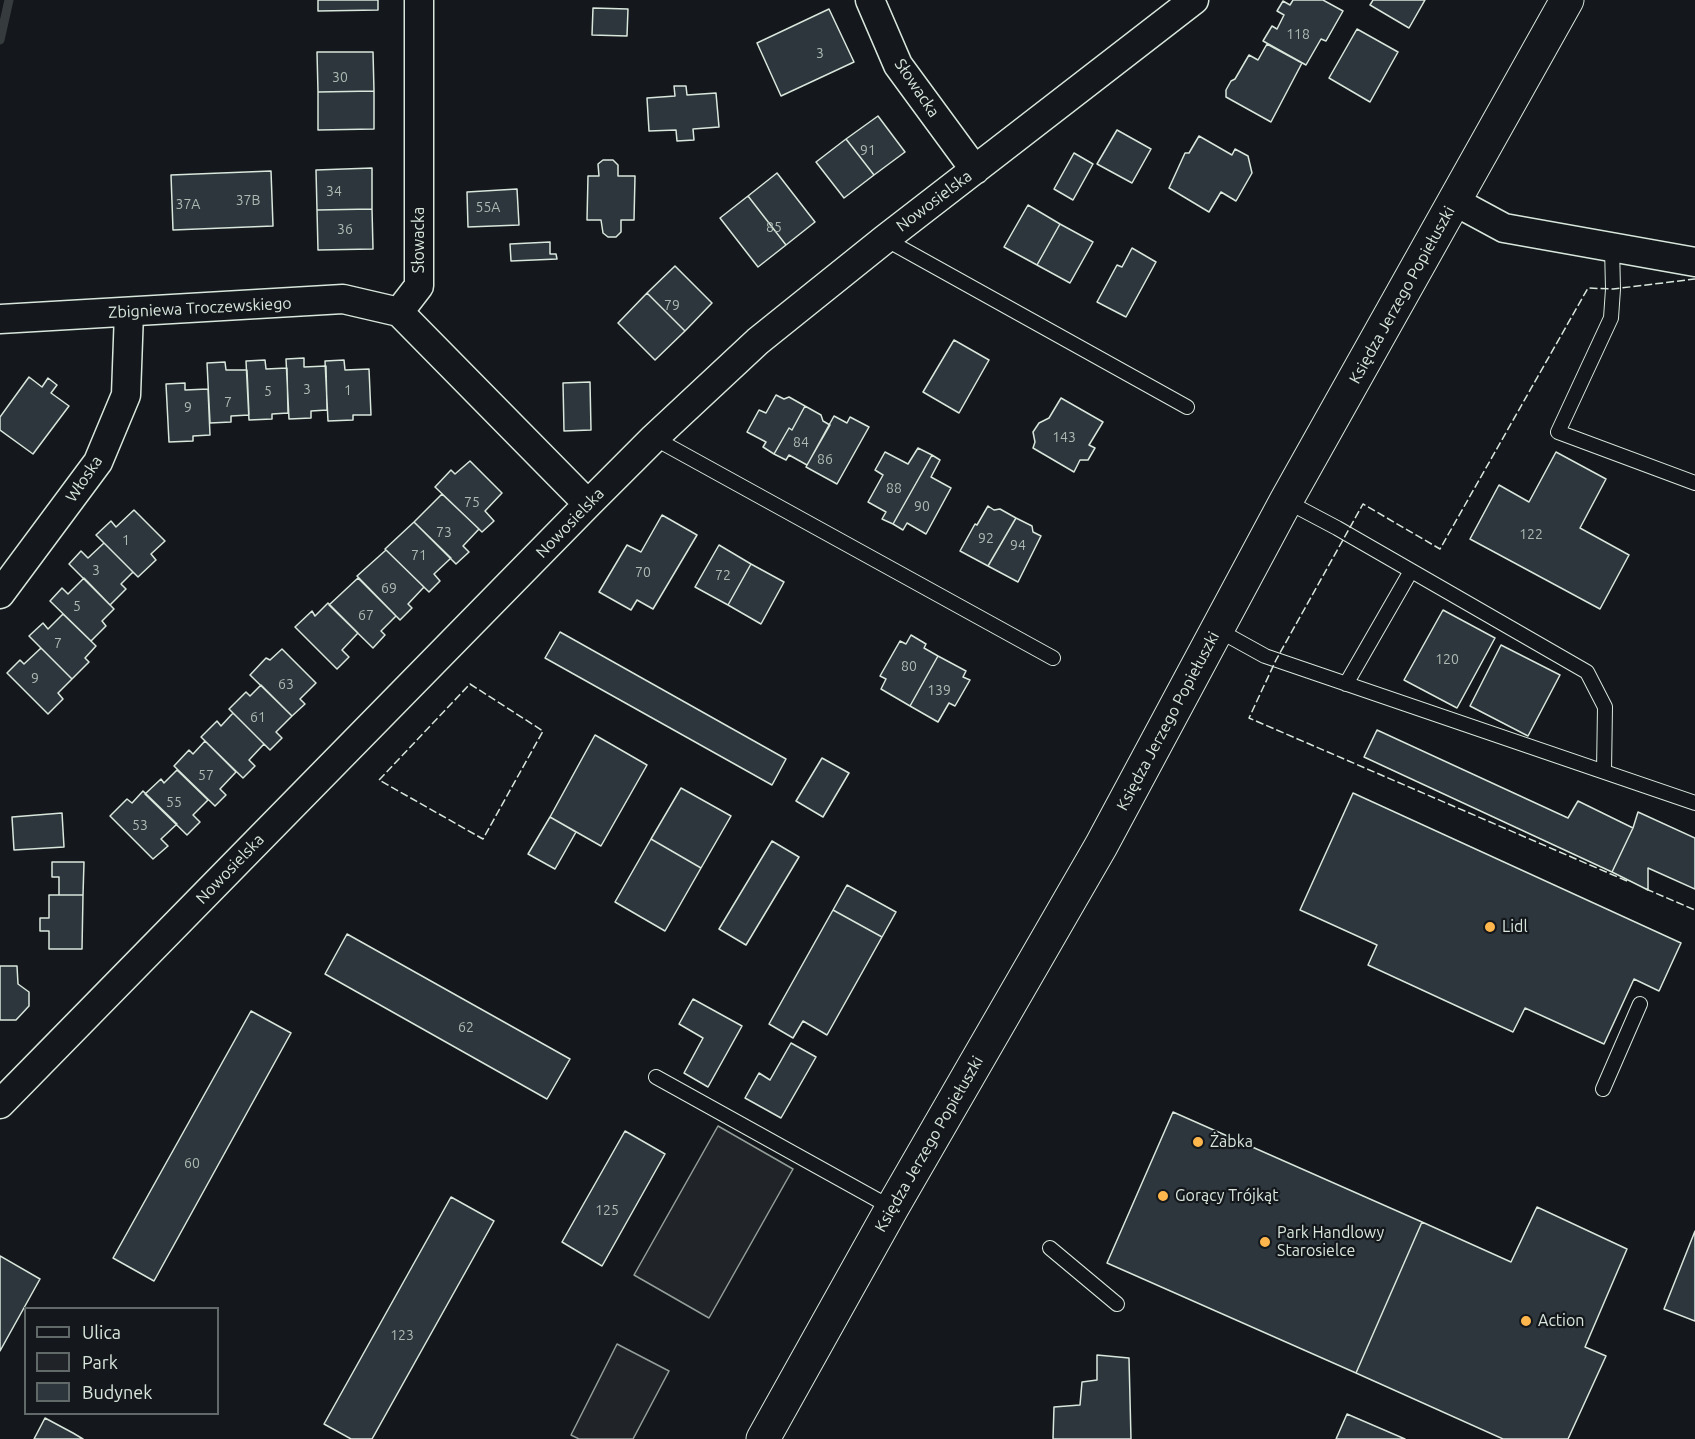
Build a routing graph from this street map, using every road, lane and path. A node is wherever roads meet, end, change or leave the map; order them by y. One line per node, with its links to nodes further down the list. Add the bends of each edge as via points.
1 (418, 0): 11 (street, Słowacka, via 419,286)
2 (870, 0): 5 (street, Słowacka, via 898,65)
3 (1194, 0): 5 (street, Nowosielska)
4 (1567, 0): 6 (street, Księdza Jerzego Popiełuszki)
5 (975, 170): 7 (street, Nowosielska)
6 (1454, 201): 8 (street, via 1504,228); 16 (street, Księdza Jerzego Popiełuszki)
7 (885, 239): 13 (lane); 14 (street, Nowosielska, via 758,341)
8 (1612, 247): 9 (street); 15 (lane, via 1611,318 1558,432)
9 (1695, 262)
10 (129, 312): 11 (street, Zbigniewa Troczewskiego, via 343,299); 12 (street, Zbigniewa Troczewskiego); 19 (street, Włoska, via 126,394 98,462)
11 (399, 312): 17 (street)
12 (0, 319)
13 (1187, 407)
14 (654, 438): 17 (street, Nowosielska); 21 (lane)
15 (1695, 483)
16 (1286, 501): 18 (lane); 20 (street, Księdza Jerzego Popiełuszki)
17 (588, 504): 28 (street, Nowosielska)
18 (1411, 571): 22 (lane); 23 (lane, via 1587,672 1605,707)
19 (0, 594)
20 (1218, 630): 22 (lane, via 1265,656); 29 (street, Księdza Jerzego Popiełuszki, via 1101,846)
21 (1053, 658)
22 (1346, 684): 23 (lane)
23 (1604, 771): 24 (lane)
24 (1695, 803)
25 (1640, 1004): 27 (lane)
26 (656, 1077): 29 (lane)
27 (1603, 1089)
28 (0, 1104)
29 (892, 1208): 32 (street, Księdza Jerzego Popiełuszki)
30 (1050, 1248): 31 (lane)
31 (1117, 1305)
32 (763, 1439)

